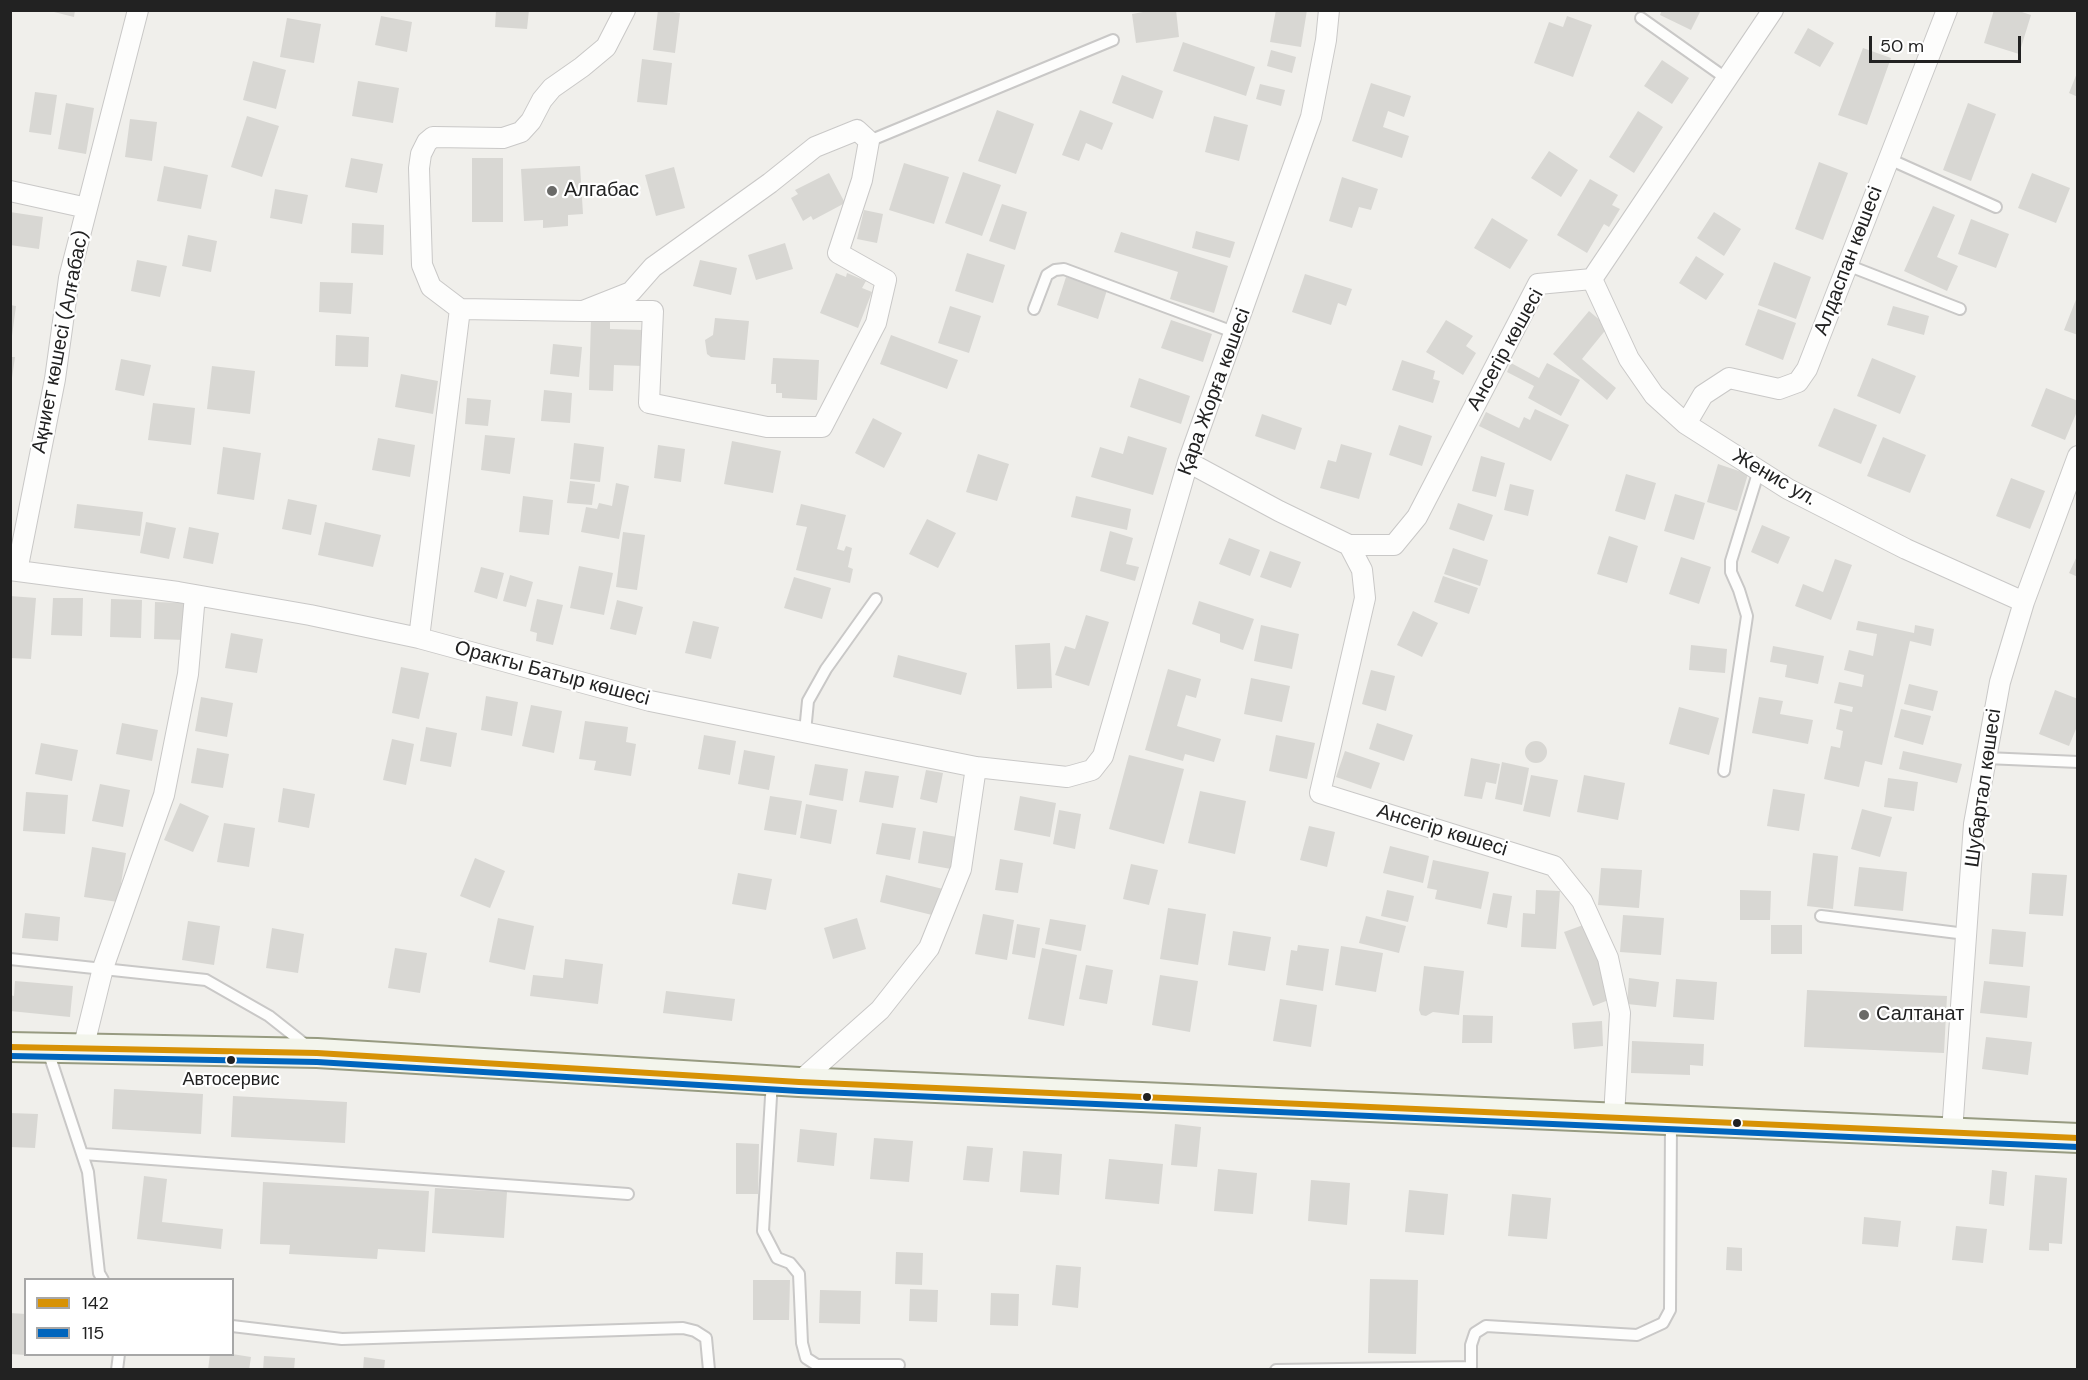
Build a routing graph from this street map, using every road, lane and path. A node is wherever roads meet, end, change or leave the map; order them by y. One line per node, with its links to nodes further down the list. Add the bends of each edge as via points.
1 (138, 10): 13 (street, Ақниет көшесі (Алғабас))
2 (625, 10): 16 (street, via 606,47 552,88 521,132 503,138 433,137 427,142 419,168 422,265 431,286)
3 (1329, 10): 20 (street, Қара Жорға көшесі, via 1311,117)
4 (1773, 10): 8 (street)
5 (1947, 10): 10 (street, Алдаспан көшесі)
6 (1641, 18): 8 (lane)
7 (1113, 40): 9 (lane)
8 (1727, 79): 15 (street)
9 (868, 141): 19 (street, via 857,130 815,147 653,267 631,292); 19 (street, via 862,180 838,253 886,280 876,323 822,427 767,427 649,403 652,311)
10 (1889, 159): 12 (lane); 14 (street, Алдаспан көшесі)
11 (10, 191): 13 (street)
12 (1996, 207)
13 (87, 208): 26 (street, Ақниет көшесі (Алғабас), via 69,278 55,380)
14 (1847, 266): 18 (lane); 21 (street, Алдаспан көшесі, via 1807,369 1798,382 1779,389 1729,378 1703,395)
15 (1592, 279): 21 (street, Женис ул., via 1629,359 1654,395); 25 (street, Ансегір көшесі, via 1538,284 1417,518 1394,545)
16 (460, 309): 19 (street); 30 (street)
17 (1034, 309): 20 (lane, via 1047,275 1064,269)
18 (1960, 309)
19 (583, 311)
20 (1236, 333): 23 (street, Қара Жорға көшесі)
21 (1686, 424): 24 (street, Женис ул.)
22 (2078, 456): 29 (street, Шубартал көшесі)
23 (1188, 462): 25 (street, Ансегір көшесі); 35 (street, Қара Жорға көшесі, via 1103,756)
24 (1759, 470): 29 (street, Женис ул., via 1788,489 1906,549); 36 (lane, via 1731,561 1731,572 1747,616)
25 (1349, 545): 46 (street, Ансегір көшесі, via 1362,570 1365,598 1320,794 1554,866 1582,901 1608,958 1620,1013)
26 (14, 570): 27 (street, Оракты Батыр көшесі)
27 (195, 595): 30 (street, Оракты Батыр көшесі); 40 (street, via 188,674 164,795)
28 (876, 599): 31 (lane, via 808,701)
29 (2024, 602): 32 (street, Шубартал көшесі, via 2000,682)
30 (419, 638): 31 (street, Оракты Батыр көшесі, via 650,701)
31 (805, 732): 34 (street, Оракты Батыр көшесі)
32 (1986, 758): 33 (lane); 38 (street, Шубартал көшесі, via 1974,824)
33 (2078, 762)
34 (976, 766): 35 (street, Оракты Батыр көшесі, via 1067,777); 45 (street, via 960,869 929,948 880,1010)
35 (1092, 770)
36 (1724, 771)
37 (1821, 916): 38 (lane)
38 (1966, 934): 48 (street, Шубартал көшесі)
39 (10, 959): 40 (lane)
40 (103, 968): 43 (street); 44 (lane, via 206,980 269,1016)
41 (10, 1047): 42 (main road)
42 (47, 1048): 43 (main road); 50 (lane)
43 (83, 1049): 44 (main road)
44 (317, 1053): 45 (main road)
45 (786, 1081): 46 (main road); 54 (lane, via 763,1231 777,1258 790,1263 799,1274 806,1358 817,1365)
46 (1614, 1117): 47 (main road)
47 (1671, 1120): 48 (main road); 56 (lane, via 1670,1310 1663,1323 1637,1335 1486,1326 1475,1333 1470,1345 1470,1367)
48 (1952, 1132): 49 (main road)
49 (2078, 1138)
50 (82, 1154): 51 (lane); 52 (lane, via 88,1172)
51 (628, 1194)
52 (102, 1278)
53 (234, 1326): 55 (lane, via 342,1339 683,1328 706,1338)
54 (899, 1365)
55 (709, 1370)
56 (1276, 1370)

